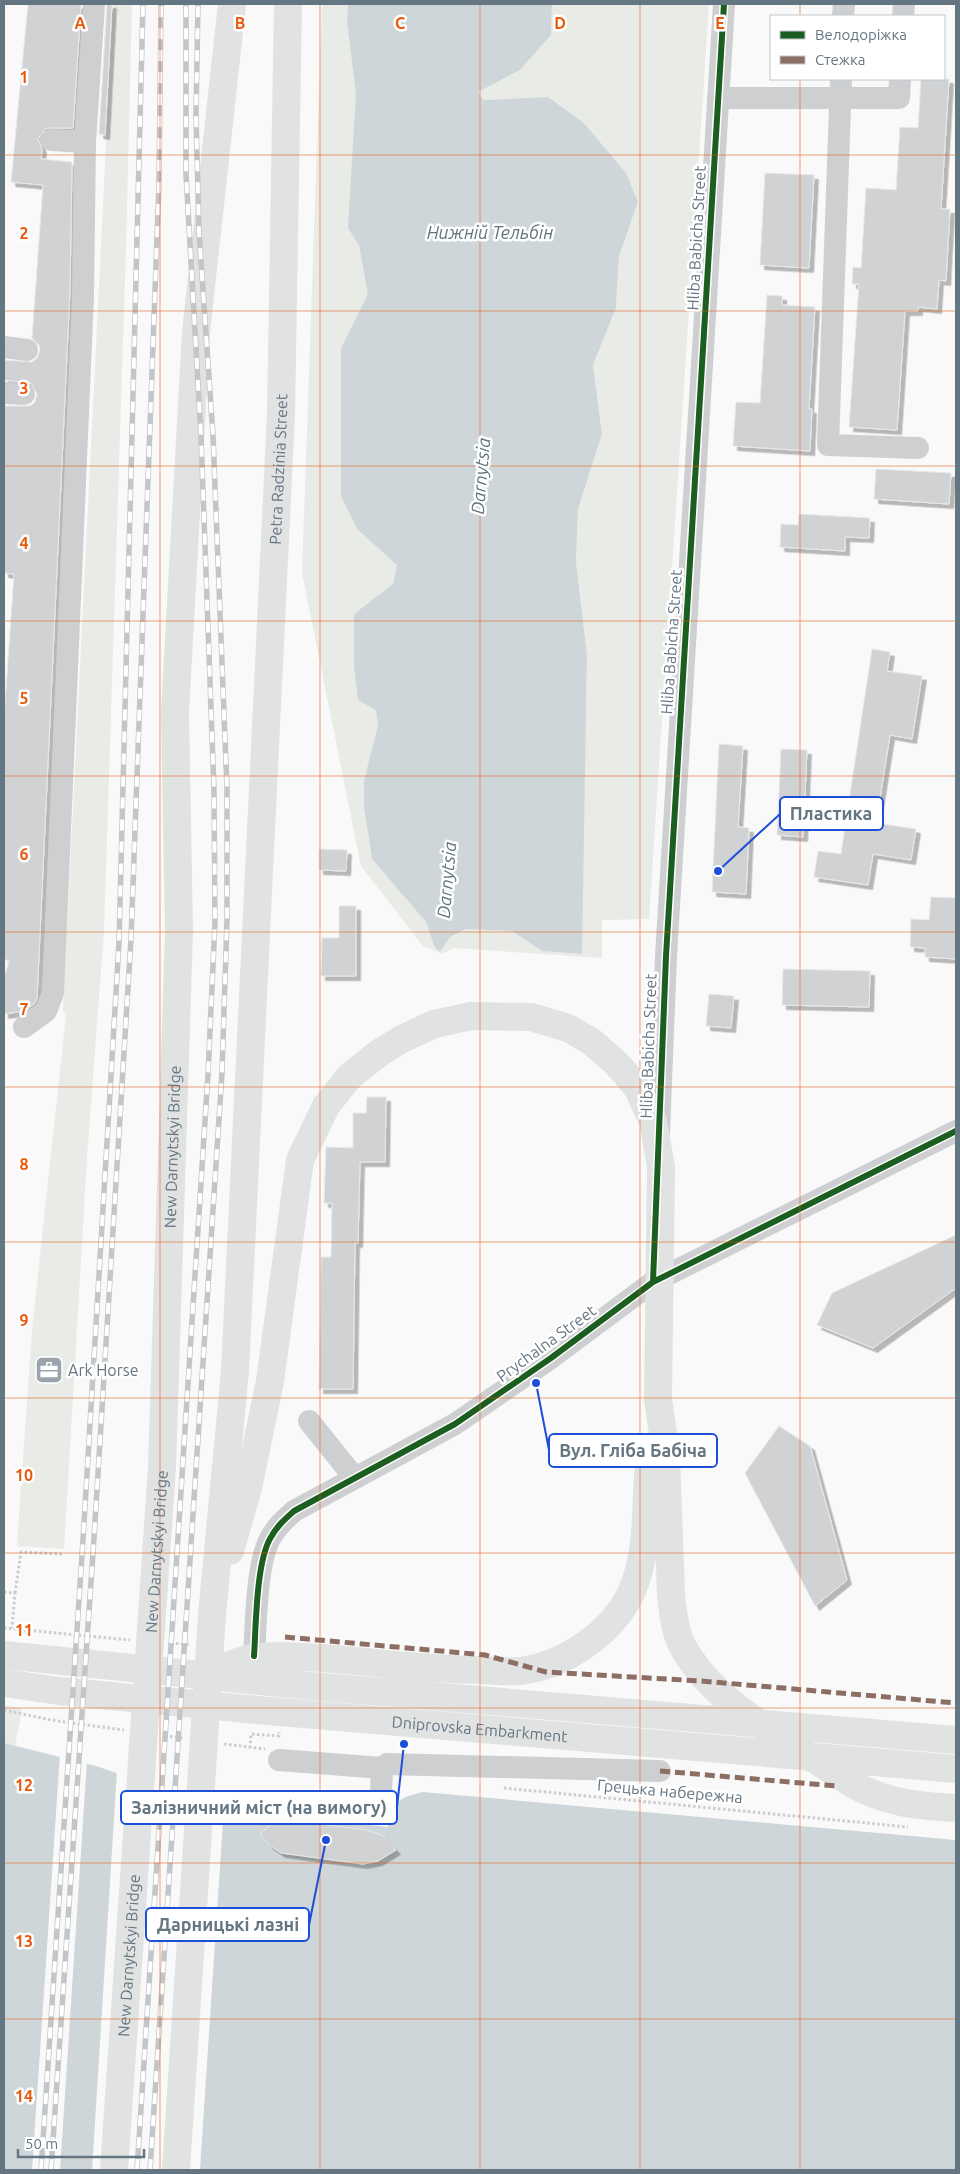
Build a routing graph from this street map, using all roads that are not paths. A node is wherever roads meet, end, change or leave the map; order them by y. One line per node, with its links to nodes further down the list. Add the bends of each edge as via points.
1 (94, 4): 9 (street)
2 (232, 4): 33 (main road, New Darnytskyi Bridge, via 196,332 175,712 179,931 162,1468)
3 (288, 4): 19 (main road, Petra Radzinia Street, via 281,414 235,1371)
4 (724, 4): 7 (street, Hliba Babicha Street)
5 (900, 80): 6 (street, via 899,98)
6 (841, 88): 7 (street); 12 (street, via 828,445)
7 (718, 98): 15 (street, Hliba Babicha Street, via 666,956)
8 (51, 140): 9 (street)
9 (85, 142): 13 (street, via 83,296 53,993 46,1011)
10 (4, 347): 11 (street)
11 (27, 350)
12 (918, 448)
13 (24, 1028)
14 (956, 1131): 15 (street, Prychalna Street)
15 (653, 1282): 18 (street, Prychalna Street, via 455,1424)
16 (658, 1399): 19 (main road, via 660,1167 653,1121 637,1087 592,1042 568,1028 530,1016 472,1016 434,1024 402,1039 349,1078 326,1106 300,1160 270,1381 248,1488); 21 (main road, via 648,1462 643,1560 631,1593 614,1620 589,1642 559,1660 521,1671); 32 (main road, via 666,1454 673,1617 680,1642 696,1668 741,1710 870,1794 911,1805)
17 (308, 1421): 18 (street)
18 (354, 1477): 21 (street, Prychalna Street, via 294,1511 269,1538 258,1597)
19 (212, 1615): 34 (main road)
20 (4, 1655): 22 (main road, Dniprovska Embarkment)
21 (254, 1656): 22 (main road, via 222,1668)
22 (212, 1676): 25 (main road, Dniprovska Embarkment)
23 (4, 1684): 24 (main road, Dniprovska Embarkment, via 200,1705)
24 (568, 1737): 28 (street); 29 (main road, Dniprovska Embarkment)
25 (956, 1740)
26 (279, 1760): 27 (street)
27 (382, 1768): 28 (street, via 387,1764); 31 (street)
28 (565, 1768): 30 (street)
29 (956, 1769)
30 (660, 1771)
31 (381, 1794)
32 (956, 1808)
33 (114, 2170)
34 (176, 2170)

